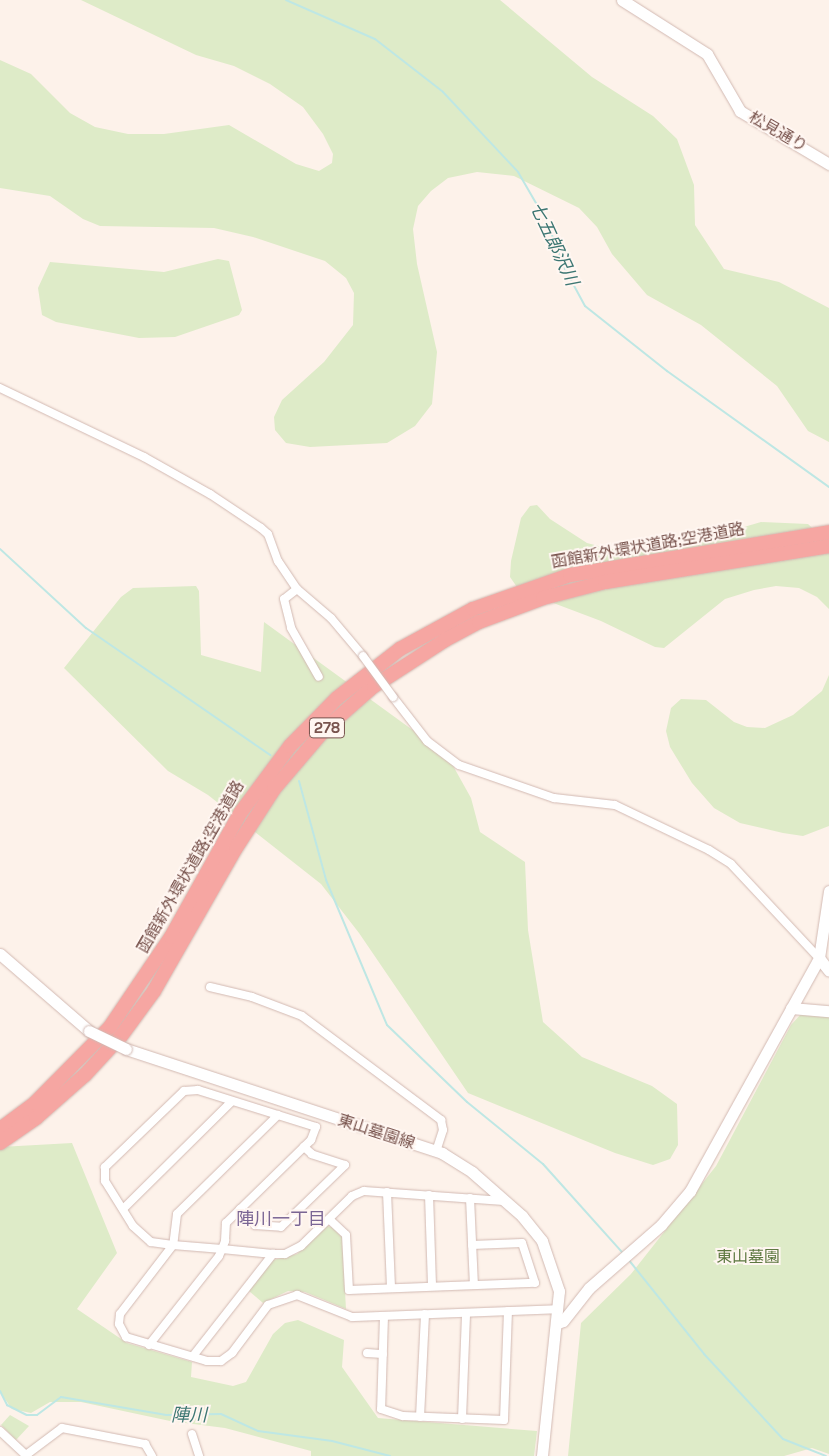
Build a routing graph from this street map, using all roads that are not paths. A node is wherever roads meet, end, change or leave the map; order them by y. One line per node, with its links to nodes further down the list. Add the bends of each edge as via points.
1 (622, 0): 2 (street, 松見通り, via 707,54 740,111)
2 (829, 164)
3 (0, 388): 6 (street, via 144,457 210,494 261,528 268,534 278,561)
4 (829, 532): 5 (highway, 函館新外環状道路;空港道路 / 278)
5 (820, 543): 17 (highway, 函館新外環状道路;空港道路 / 278, via 602,569 539,584 438,627 366,674 316,718 262,780 167,944 110,1027 35,1103); 18 (highway, 函館新外環状道路;空港道路 / 278, via 605,582 543,598 479,622 444,640 374,686 325,729 274,789 236,848 154,991 121,1036 85,1075 36,1118)
6 (298, 589): 7 (street, via 284,599 291,628); 10 (street, bridge, via 331,618 428,741 458,765 554,798 615,805 732,864)
7 (319, 677)
8 (829, 891): 10 (street)
9 (0, 954): 20 (street, 東山墓園線, bridge, via 89,1031 126,1049)
10 (819, 958): 11 (street); 13 (street)
11 (829, 971)
12 (210, 987): 20 (street, via 252,997 302,1016 441,1120 443,1130)
13 (791, 1008): 14 (street); 40 (street, via 690,1191 661,1225 590,1288)
14 (829, 1011)
15 (232, 1100): 16 (street); 25 (street); 25 (street, via 198,1090 184,1091 105,1167 106,1181)
16 (278, 1115): 19 (street, via 316,1127); 28 (street, via 177,1214)
17 (0, 1129)
18 (0, 1143)
19 (304, 1147): 26 (street); 26 (street, via 312,1154 345,1165 281,1227 256,1225)
20 (436, 1151): 24 (street, 東山墓園線, via 461,1164)
21 (387, 1192): 22 (street); 27 (street, via 368,1190 356,1194); 34 (street)
22 (429, 1195): 23 (street); 33 (street)
23 (470, 1198): 24 (street); 29 (street)
24 (506, 1201): 35 (street, 東山墓園線, via 529,1222 542,1241 558,1283)
25 (122, 1209): 28 (street, via 142,1236)
26 (240, 1209): 30 (street, via 226,1223)
27 (329, 1219): 31 (street, via 297,1249); 34 (street, via 346,1235 349,1290)
28 (173, 1245): 30 (street); 41 (street, via 119,1319 126,1337)
29 (472, 1246): 32 (street); 32 (street, via 522,1243 535,1283)
30 (222, 1249): 31 (street); 41 (street)
31 (273, 1254): 44 (street)
32 (474, 1285): 33 (street)
33 (432, 1286): 34 (street)
34 (391, 1288)
35 (559, 1309): 36 (street); 40 (street, 東山墓園線)
36 (508, 1311): 37 (street); 46 (street, via 504,1420)
37 (466, 1313): 38 (street); 46 (street)
38 (425, 1314): 39 (street); 45 (street)
39 (384, 1316): 43 (street); 44 (street, via 347,1316 309,1297 286,1296 263,1309 225,1359 212,1362)
40 (558, 1323): 52 (street, 東山墓園線)
41 (149, 1345): 44 (street)
42 (367, 1353): 43 (street)
43 (383, 1354): 45 (street, via 380,1409)
44 (193, 1356)
45 (420, 1417): 46 (street)
46 (462, 1419)
47 (0, 1431): 49 (street)
48 (192, 1434): 51 (street)
49 (26, 1455): 50 (street, via 62,1428 145,1444)
50 (152, 1456)
51 (199, 1456)
52 (542, 1456)

